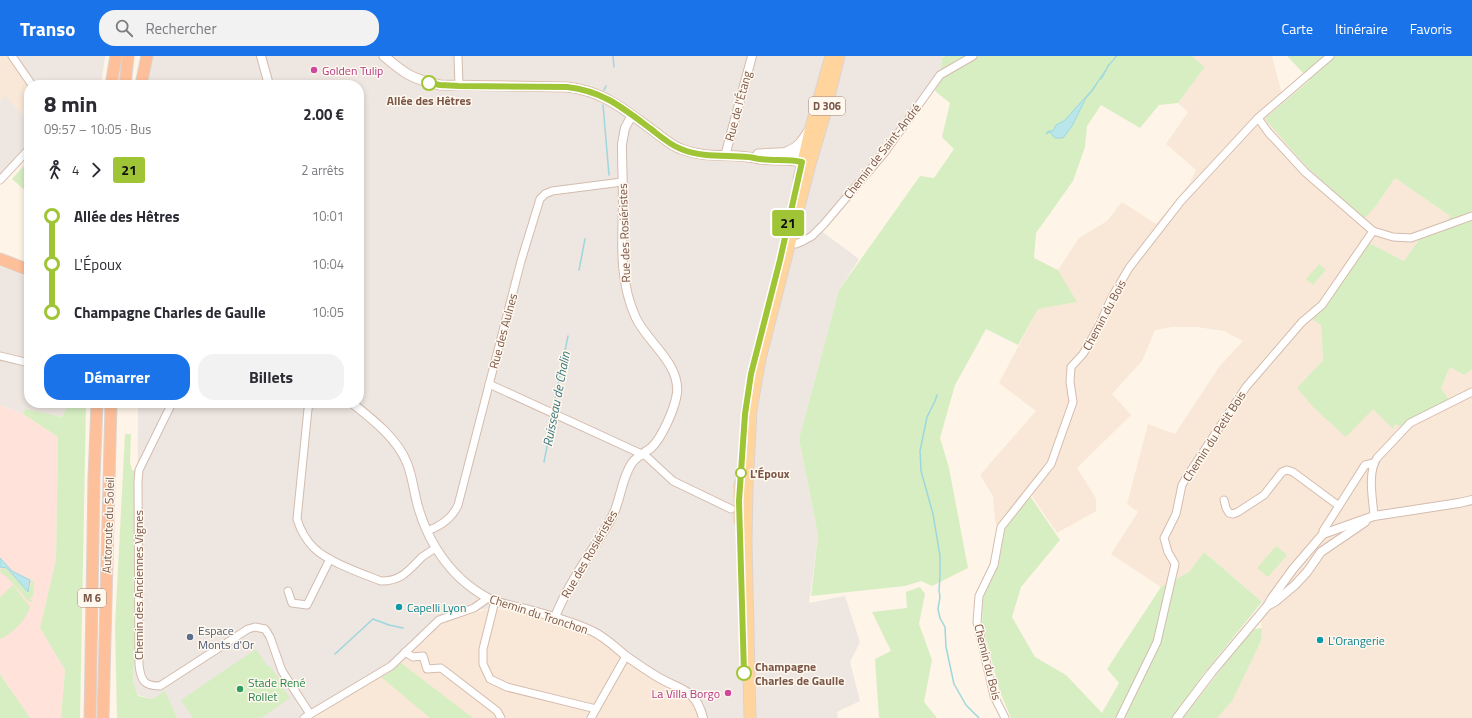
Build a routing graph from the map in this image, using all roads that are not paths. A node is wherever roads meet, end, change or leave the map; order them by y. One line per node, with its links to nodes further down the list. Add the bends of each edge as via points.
1 (116, 56): 14 (highway)
2 (128, 56): 15 (highway)
3 (147, 56): 16 (highway)
4 (261, 56): 17 (street)
5 (458, 56): 18 (street)
6 (752, 56): 24 (street, Rue de l'Étang)
7 (831, 56): 21 (main road, D 306)
8 (839, 56): 26 (main road, D 306, via 824,117)
9 (973, 56): 31 (street, Chemin de Saint-André, via 940,75 885,152 824,224 803,241 796,244)
10 (1330, 56): 20 (street, Chemin du Bois)
11 (387, 57): 18 (main road, via 399,70 416,79 440,85)
12 (14, 58): 13 (street)
13 (29, 80)
14 (113, 80)
15 (126, 80)
16 (142, 80)
17 (268, 80)
18 (459, 86): 19 (main road, via 582,89 608,99)
19 (632, 115): 24 (main road, via 681,149 703,155); 28 (street, Rue des Rosiéristes, via 623,136)
20 (1258, 118): 30 (street, via 1305,172); 73 (street, Chemin du Bois, via 1191,189 1129,268 1083,354 1071,367 1073,402 1050,464 1001,527 994,565 980,596 977,622 994,696)
21 (811, 127): 22 (main road, via 798,145 792,150); 26 (main road, D 306)
22 (780, 153): 25 (main road); 26 (main road, via 798,152)
23 (24, 154): 27 (street)
24 (724, 156): 25 (main road)
25 (748, 157): 26 (main road, via 793,160)
26 (807, 157): 31 (main road, D 306)
27 (0, 180)
28 (622, 182): 36 (street, Rue des Aulnes, via 552,191 540,199); 45 (street, Rue des Rosiéristes, via 622,256 628,298 637,320 670,366 676,386 672,409 664,428 652,447)
29 (1472, 216): 30 (street, via 1411,238 1393,237)
30 (1373, 231): 74 (street, Chemin du Petit Bois, via 1322,305 1302,322 1246,387 1184,481 1176,514 1164,538 1175,564 1157,642)
31 (787, 242): 52 (main road, D 306, via 749,384)
32 (0, 259): 33 (highway)
33 (24, 268)
34 (0, 356): 35 (street)
35 (24, 362)
36 (489, 384): 45 (street); 54 (street, Rue des Aulnes, via 458,505 449,519)
37 (1472, 392): 47 (street, via 1410,423)
38 (92, 408): 48 (highway)
39 (97, 408): 48 (highway, Autoroute du Soleil / M 6)
40 (111, 408): 46 (highway, Autoroute du Soleil / M 6)
41 (116, 408): 46 (highway)
42 (170, 408): 65 (street, Chemin des Anciennes Vignes, via 139,470 140,674 145,683 160,686 248,629 265,629 282,671)
43 (309, 408): 57 (street, via 297,519 301,531 314,548)
44 (357, 408): 54 (street, Chemin du Tronchon, via 393,440 407,462)
45 (641, 454): 52 (street, via 673,480); 61 (street, Rue des Rosiéristes, via 628,470 614,511)
46 (110, 458): 67 (highway, Autoroute du Soleil / M 6)
47 (1374, 463): 51 (street, via 1365,465); 53 (street)
48 (94, 478): 66 (highway, Autoroute du Soleil / M 6)
49 (1224, 500): 51 (street, via 1229,513 1238,512 1264,495 1282,472 1287,470)
50 (1472, 500): 53 (street)
51 (1339, 506): 55 (street)
52 (739, 511): 71 (main road, D 306, via 744,632); 72 (main road, D 306)
53 (1374, 516): 55 (street); 60 (street, via 1320,552 1295,585)
54 (427, 531): 56 (street, Chemin du Tronchon)
55 (1323, 534): 60 (street, via 1300,560)
56 (436, 548): 57 (street, via 402,576 389,581 377,579); 59 (street, Chemin du Tronchon, via 449,567 475,590)
57 (330, 559): 58 (street, via 307,605 292,603)
58 (288, 591)
59 (492, 600): 61 (street, Chemin du Tronchon); 62 (street, via 439,620); 64 (street, via 483,649 483,664 490,679 507,687)
60 (1268, 605): 75 (street, via 1215,667)
61 (555, 617): 63 (street, Chemin du Tronchon, via 594,632)
62 (405, 652): 65 (street, via 385,669); 68 (street, via 413,657 423,656 427,669 441,668 497,711)
63 (626, 656): 64 (street); 70 (street, Chemin du Tronchon, via 657,677 693,696 700,705)
64 (596, 709): 69 (street)
65 (307, 716)
66 (90, 718)
67 (103, 718)
68 (501, 718)
69 (591, 718)
70 (703, 718)
71 (744, 718)
72 (750, 718)
73 (1005, 718)
74 (1120, 718)
75 (1177, 718)

